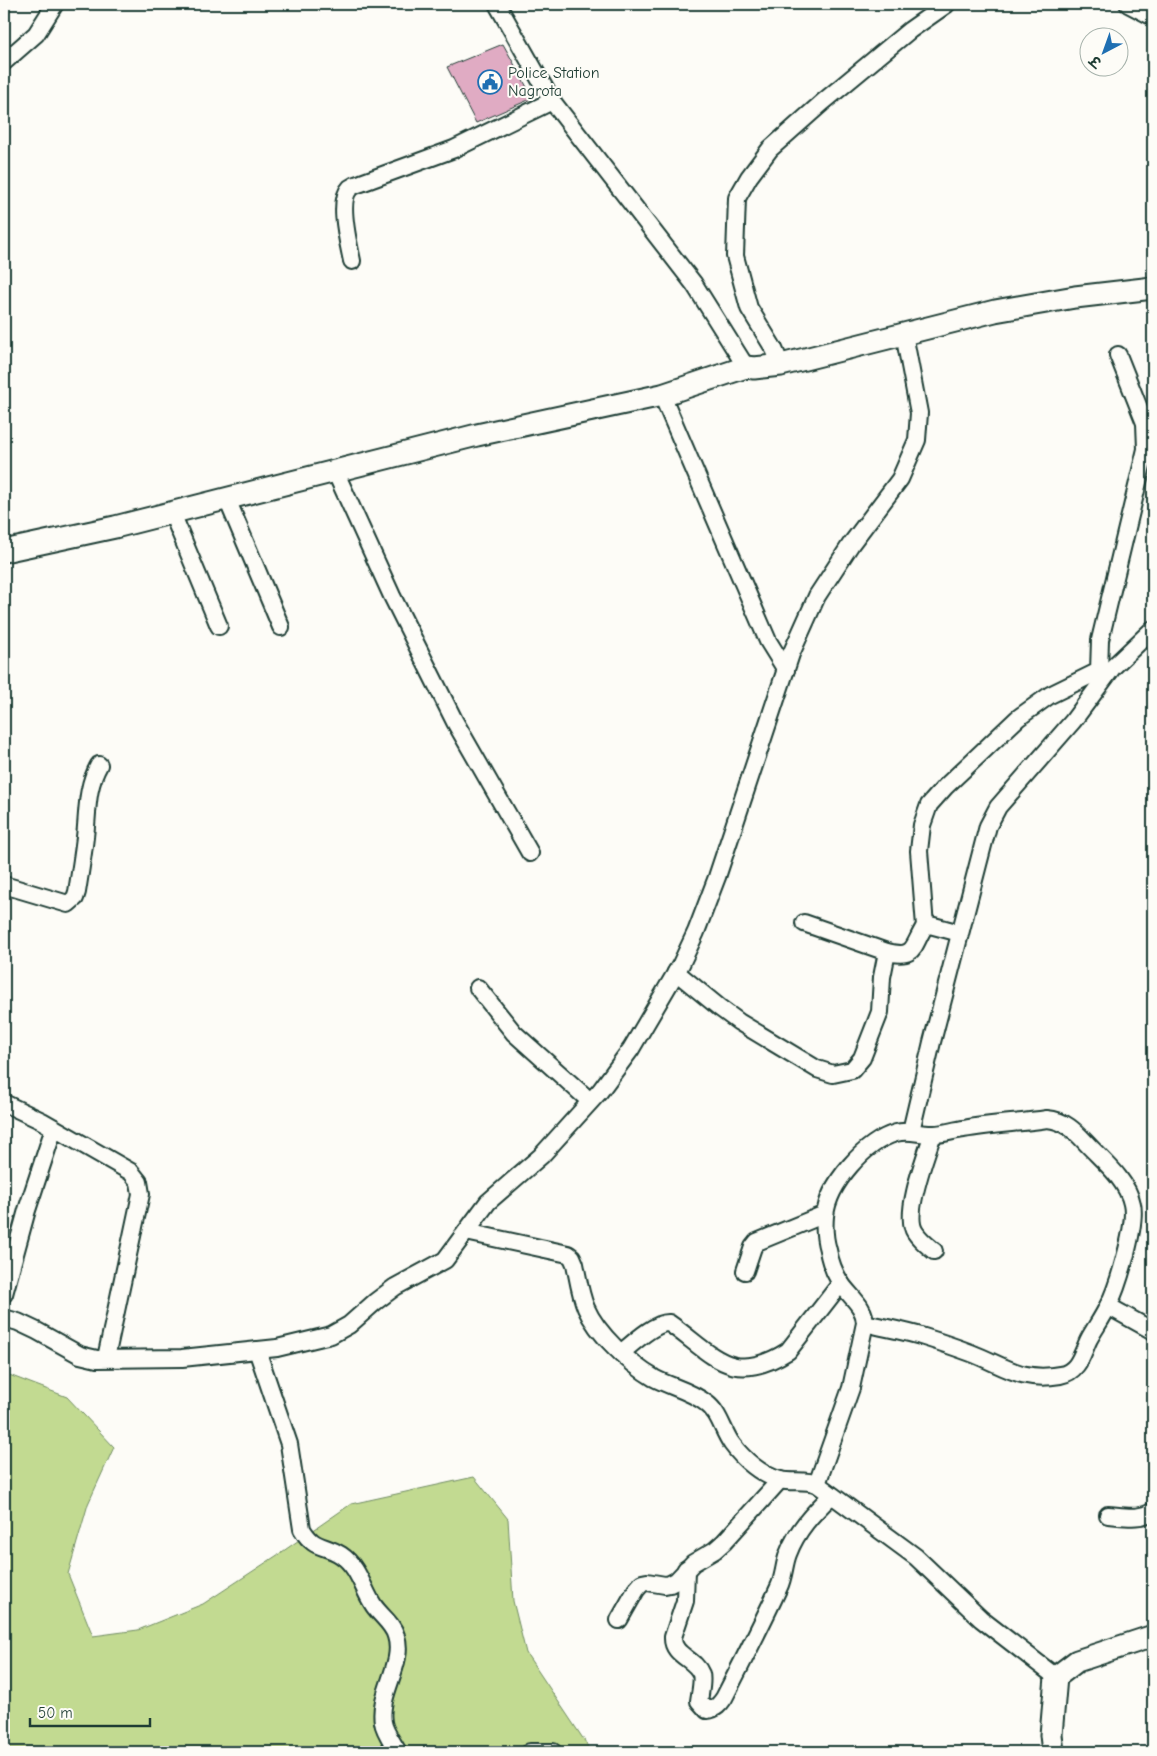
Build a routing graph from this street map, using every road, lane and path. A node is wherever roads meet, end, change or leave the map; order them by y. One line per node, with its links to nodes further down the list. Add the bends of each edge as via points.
1 (55, 4): 6 (street, via 36,34)
2 (497, 4): 7 (street)
3 (947, 4): 12 (street, via 910,30 770,149 737,198 735,256 749,308)
4 (1128, 4): 5 (street)
5 (1153, 17)
6 (4, 62)
7 (552, 101): 8 (street, via 454,150 350,188 344,214); 13 (street, via 694,284)
8 (352, 262)
9 (1153, 288): 10 (main road, via 1004,310)
10 (904, 334): 12 (main road); 22 (street, via 919,413 918,440 900,479 817,596)
11 (1118, 355): 23 (street, via 1145,423 1146,449 1100,640)
12 (781, 364): 13 (main road)
13 (746, 367): 14 (main road)
14 (662, 395): 15 (main road, via 477,435); 22 (street, via 768,641)
15 (335, 471): 16 (main road); 25 (street, via 454,722)
16 (227, 499): 17 (main road); 20 (street)
17 (172, 513): 18 (main road); 19 (street)
18 (4, 551)
19 (219, 626)
20 (281, 627)
21 (1153, 629): 23 (street)
22 (786, 670): 31 (street, via 717,877 696,932)
23 (1101, 676): 28 (street, via 1050,695 1018,718 929,805 919,851); 29 (street, via 1073,721 998,806 988,826)
24 (99, 764): 26 (street, via 88,792 85,837 75,898 68,904)
25 (530, 853)
26 (4, 885)
27 (804, 923): 30 (street)
28 (926, 926): 29 (street); 30 (street, via 908,954)
29 (960, 933): 36 (street)
30 (888, 952): 31 (street, via 882,977 880,1012 862,1058 852,1070 833,1074 817,1069 740,1022)
31 (676, 972): 33 (street, via 631,1050)
32 (478, 988): 33 (street, via 514,1032)
33 (590, 1101): 39 (street, via 541,1156 488,1202)
34 (4, 1103): 35 (street)
35 (54, 1128): 43 (street); 50 (street, via 131,1172 139,1182 141,1194)
36 (911, 1131): 37 (street); 38 (street, via 886,1136 856,1157 832,1194)
37 (933, 1134): 40 (street, via 917,1182 912,1226); 44 (street, via 1047,1119 1057,1120 1074,1130 1110,1167 1129,1193 1133,1206 1131,1233)
38 (825, 1214): 41 (street, via 758,1242 753,1247); 42 (street, via 827,1250)
39 (466, 1232): 48 (street, via 445,1260 395,1287 341,1330 277,1348); 49 (street, via 568,1254 575,1264 586,1309)
40 (934, 1251)
41 (745, 1271)
42 (841, 1283): 46 (street, via 862,1310); 49 (street, via 788,1351 755,1366 731,1366 716,1359 664,1322)
43 (4, 1294)
44 (1108, 1306): 46 (street, via 1074,1368 1060,1375 1018,1375 923,1336); 47 (street)
45 (4, 1318): 50 (street, via 37,1331 80,1355)
46 (865, 1323): 52 (street, via 850,1388)
47 (1153, 1331)
48 (257, 1350): 50 (street, via 182,1358); 60 (street, via 289,1444 302,1529 308,1540 341,1555 351,1564 374,1606 394,1629 398,1650 382,1708 382,1723)
49 (621, 1353): 51 (street, via 655,1378 706,1403 738,1452 766,1474)
50 (106, 1358)
51 (780, 1480): 52 (street); 56 (street, via 724,1542)
52 (817, 1484): 53 (street)
53 (832, 1496): 56 (street, via 799,1530 767,1614 724,1698 712,1710 699,1702 700,1671 672,1643 685,1600); 59 (street, via 916,1557 981,1619)
54 (1153, 1511): 55 (street, via 1138,1517)
55 (1108, 1515)
56 (686, 1569): 57 (street, via 670,1584 642,1583)
57 (619, 1620)
58 (1153, 1636): 59 (main road, via 1077,1661)
59 (1056, 1677): 63 (main road, via 1051,1735)
60 (398, 1752)
61 (530, 1752): 62 (street)
62 (553, 1752)
63 (1053, 1752)

